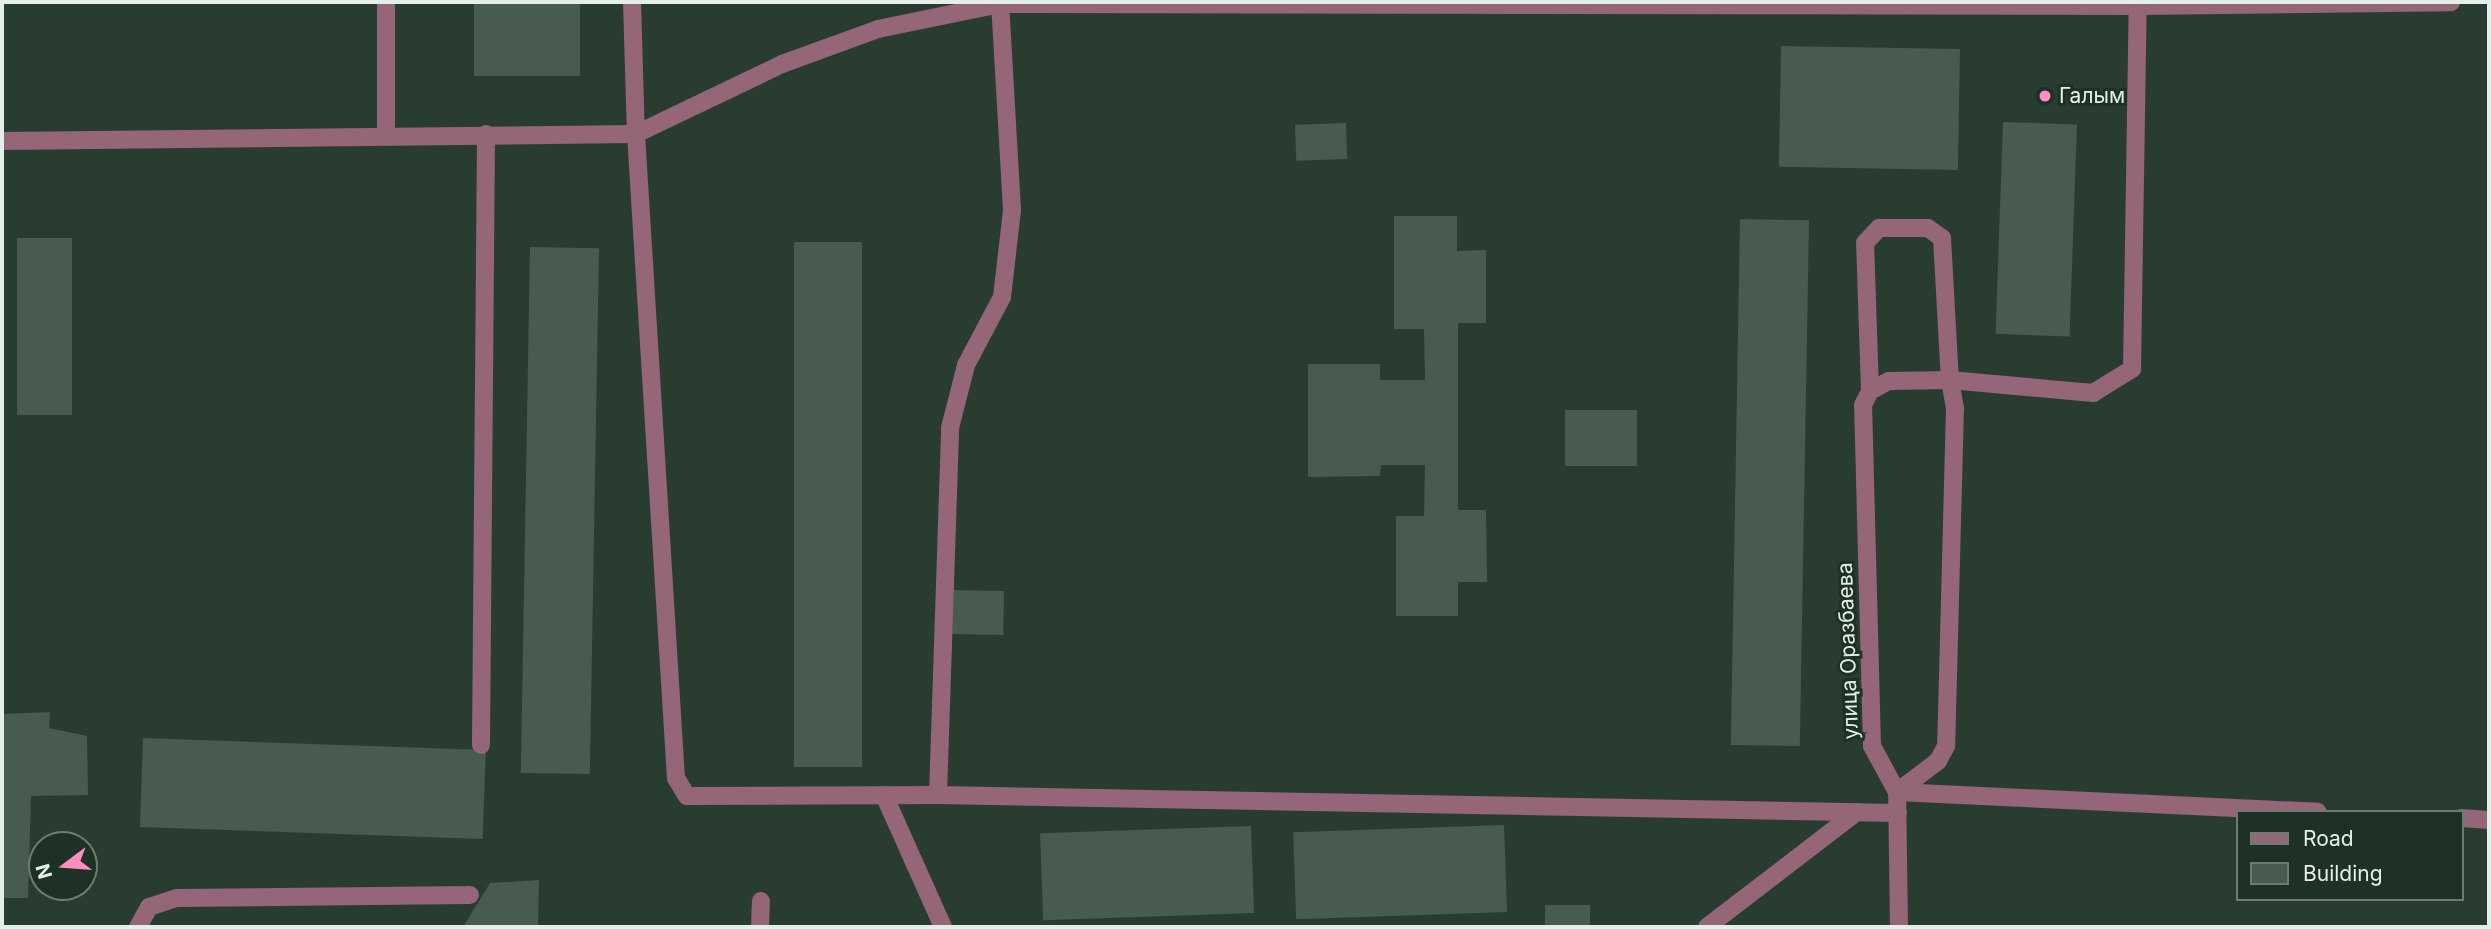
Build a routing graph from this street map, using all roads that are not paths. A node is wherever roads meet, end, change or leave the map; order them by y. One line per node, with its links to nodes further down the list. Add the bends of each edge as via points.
1 (386, 2): 8 (street)
2 (632, 2): 7 (street)
3 (2451, 2): 5 (street)
4 (1000, 4): 5 (street); 7 (street, via 866,34 782,64); 15 (street, via 1012,210 1002,297 966,365 950,428)
5 (2138, 6): 10 (street, via 2132,369 2093,393)
6 (486, 134): 7 (street); 8 (street); 12 (street)
7 (636, 134): 14 (street, via 676,778 687,796)
8 (386, 135): 9 (street)
9 (2, 141)
10 (1950, 380): 11 (street, via 1889,381); 11 (street, улица Оразбаева, via 1941,239 1928,228 1879,228 1866,243); 13 (street, улица Оразбаева, via 1955,408 1946,746 1938,761)
11 (1870, 391): 13 (street, улица Оразбаева, via 1863,405 1872,746)
12 (481, 745)
13 (1897, 792): 16 (street); 18 (street, улица Оразбаева)
14 (884, 795): 15 (street); 25 (street)
15 (938, 795): 17 (street)
16 (2276, 810)
17 (1857, 812): 18 (street); 26 (street)
18 (1898, 813): 27 (street, улица Оразбаева)
19 (2463, 818): 20 (street)
20 (2489, 820)
21 (470, 895): 23 (street, via 177,898 149,907)
22 (761, 901): 24 (street)
23 (138, 927)
24 (760, 927)
25 (943, 927)
26 (1707, 927)
27 (1899, 927)

